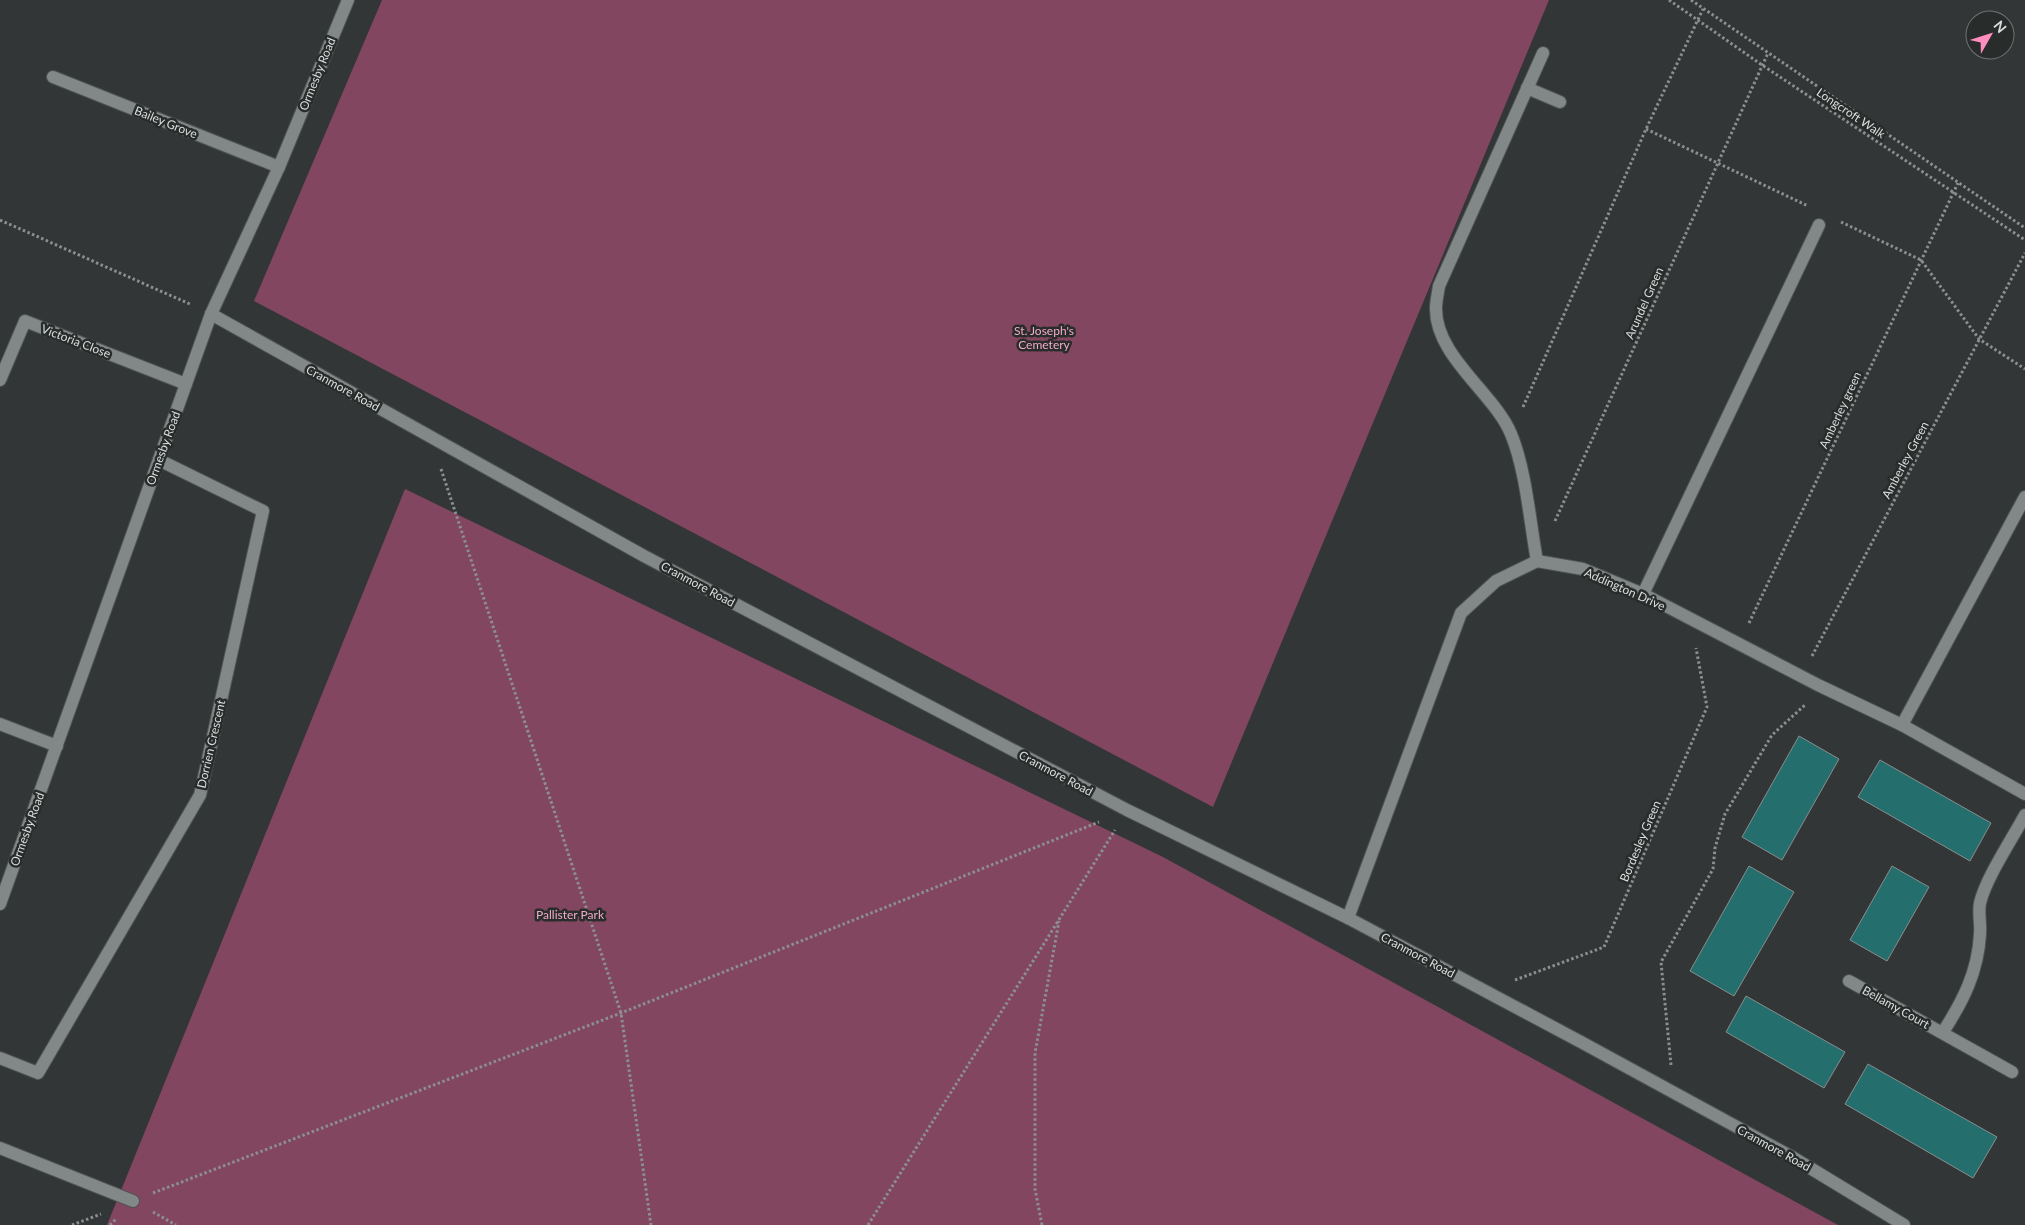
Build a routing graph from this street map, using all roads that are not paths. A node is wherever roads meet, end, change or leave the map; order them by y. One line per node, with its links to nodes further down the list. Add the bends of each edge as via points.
1 (348, 0): 6 (street, Ormesby Road)
2 (1543, 53): 4 (street)
3 (53, 77): 6 (street, Bailey Grove)
4 (1527, 88): 5 (street); 13 (street, via 1438,286 1436,310 1441,333 1453,356 1511,433 1519,460)
5 (1560, 102)
6 (279, 168): 8 (street, Ormesby Road)
7 (1819, 225): 14 (street)
8 (211, 314): 10 (street, Ormesby Road); 21 (street, Cranmore Road, via 644,556 1127,810)
9 (0, 380): 10 (street, Victoria Close, via 25,321)
10 (186, 384): 11 (street, Ormesby Road)
11 (159, 460): 17 (street, Ormesby Road); 24 (street, Dorrien Crescent, via 263,511 200,794 38,1073)
12 (2025, 497): 16 (street)
13 (1536, 561): 14 (street, Addington Drive, via 1583,569); 21 (street, via 1496,581 1461,613)
14 (1643, 594): 16 (street, Addington Drive)
15 (0, 724): 17 (street)
16 (1902, 725): 18 (street, Addington Drive)
17 (57, 746): 20 (street, Ormesby Road)
18 (2025, 794)
19 (2025, 815): 23 (street, Bellamy Court, via 1980,904 1976,967 1964,999)
20 (0, 904)
21 (1348, 918): 28 (street, Cranmore Road, via 1792,1157)
22 (1849, 981): 23 (street, Bellamy Court)
23 (1943, 1032): 25 (street, Bellamy Court)
24 (0, 1058)
25 (2012, 1072)
26 (0, 1148): 27 (street)
27 (133, 1201)
28 (1904, 1225)

